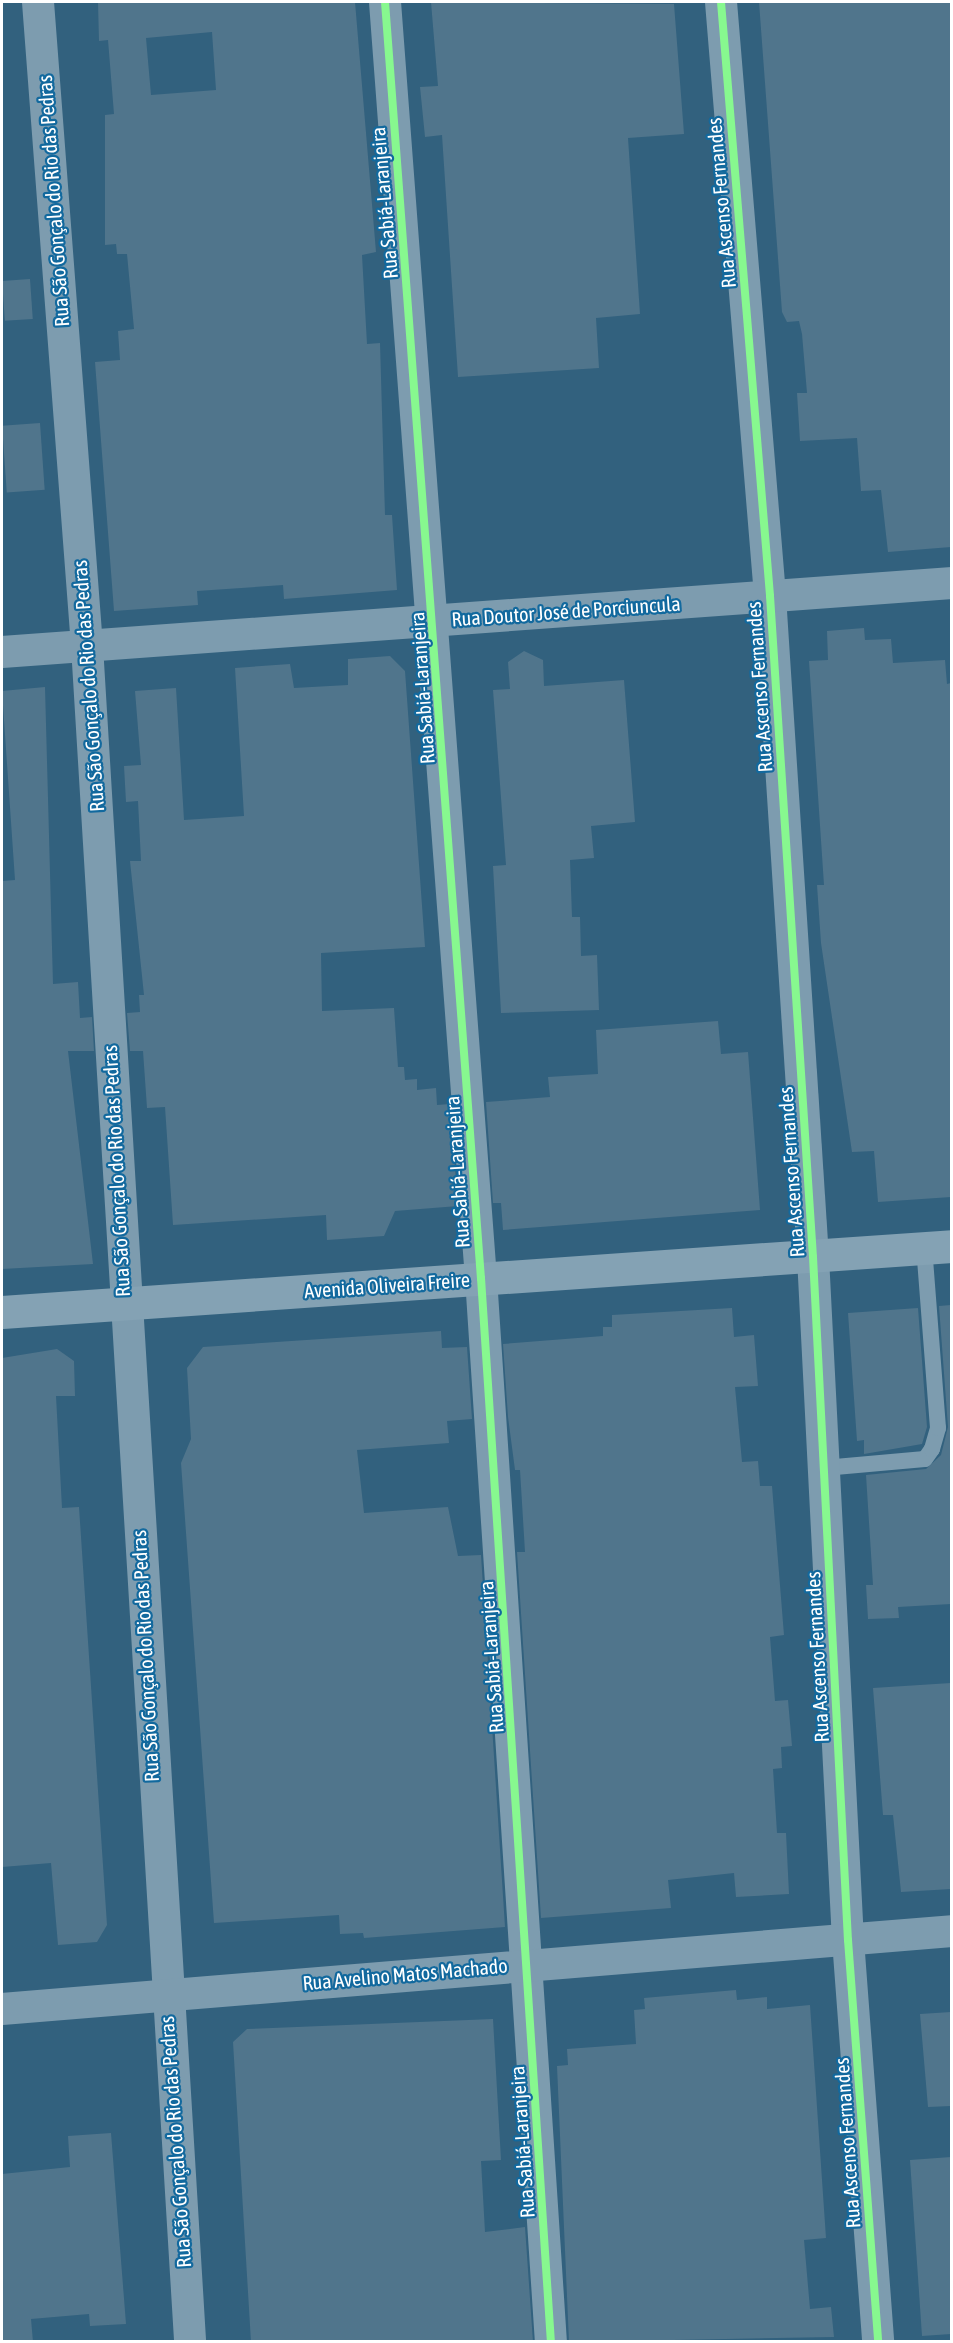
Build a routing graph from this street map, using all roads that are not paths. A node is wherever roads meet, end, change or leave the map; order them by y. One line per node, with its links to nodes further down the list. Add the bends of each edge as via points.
1 (38, 2): 7 (street, Rua São Gonçalo do Rio das Pedras)
2 (385, 2): 6 (street, Rua Sabiá-Laranjeira)
3 (722, 2): 5 (street, Rua Ascenso Fernandes)
4 (951, 583): 5 (street, Rua Doutor José de Porciuncula)
5 (770, 596): 6 (street, Rua Doutor José de Porciuncula); 10 (street, Rua Ascenso Fernandes)
6 (434, 621): 7 (street, Rua Doutor José de Porciuncula); 11 (street, Rua Sabiá-Laranjeira)
7 (87, 646): 8 (street, Rua Doutor José de Porciuncula); 12 (street, Rua São Gonçalo do Rio das Pedras)
8 (2, 652)
9 (938, 1247): 10 (street, Avenida Oliveira Freire); 14 (lane, via 938,1428 932,1449 925,1459)
10 (813, 1257): 11 (street, Avenida Oliveira Freire); 14 (street, Rua Ascenso Fernandes)
11 (481, 1278): 12 (street, Avenida Oliveira Freire); 17 (street, Rua Sabiá-Laranjeira)
12 (124, 1304): 13 (street, Avenida Oliveira Freire); 18 (street, Rua São Gonçalo do Rio das Pedras)
13 (2, 1312)
14 (824, 1468): 16 (street, Rua Ascenso Fernandes)
15 (951, 1931): 16 (street, Rua Avelino Matos Machado)
16 (848, 1940): 17 (street, Rua Avelino Matos Machado); 22 (street, Rua Ascenso Fernandes)
17 (529, 1964): 18 (street, Rua Avelino Matos Machado); 21 (street, Rua Sabiá-Laranjeira)
18 (165, 1992): 19 (street, Rua Avelino Matos Machado); 20 (street, Rua São Gonçalo do Rio das Pedras)
19 (2, 2009)
20 (190, 2342)
21 (551, 2342)
22 (878, 2342)

